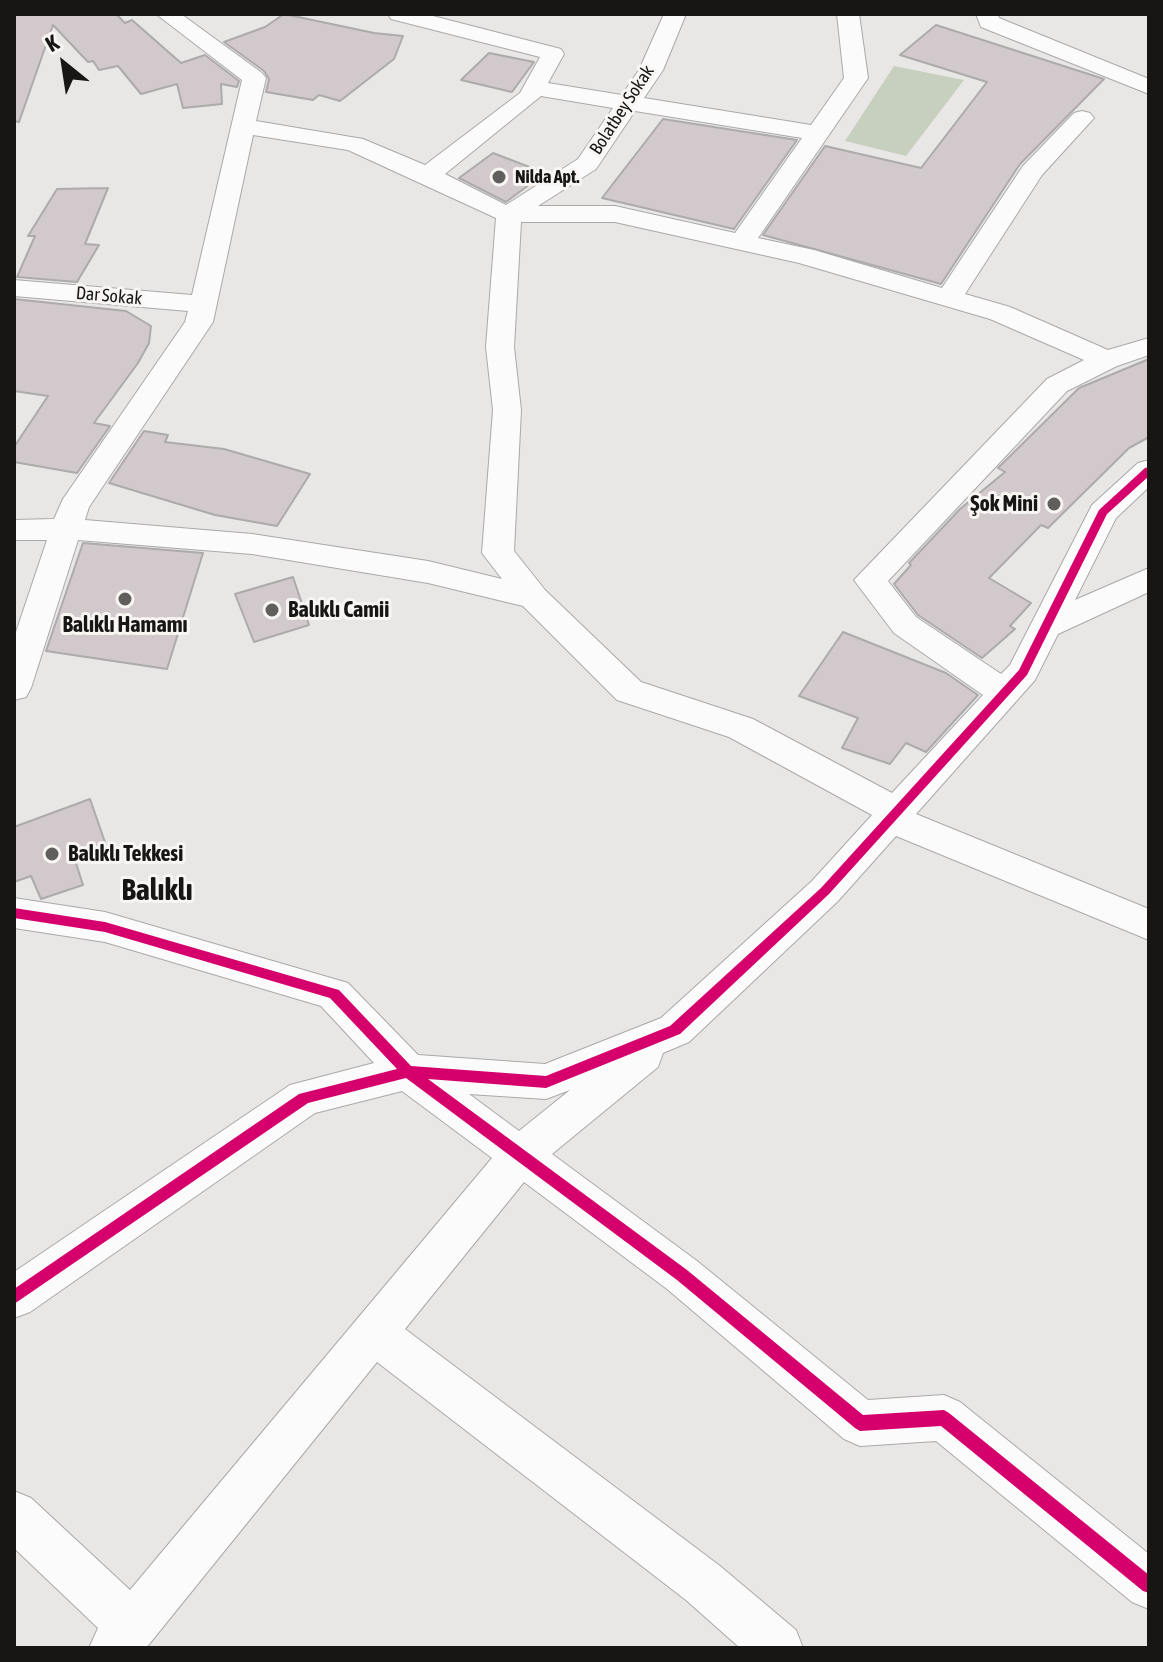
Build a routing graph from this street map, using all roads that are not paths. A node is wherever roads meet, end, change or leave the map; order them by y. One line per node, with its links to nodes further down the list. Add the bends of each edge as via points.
1 (167, 14): 10 (street, via 254,78)
2 (399, 14): 7 (street, via 553,54)
3 (675, 14): 8 (street, Bolatbey Sokak, via 651,70)
4 (848, 14): 11 (street, via 856,78)
5 (987, 14): 6 (street, via 989,22)
6 (1149, 87)
7 (534, 88): 8 (street); 12 (street)
8 (629, 102): 11 (street); 13 (street, Bolatbey Sokak, via 587,164)
9 (1082, 118): 16 (street, via 1032,171)
10 (242, 126): 12 (street, via 354,144); 17 (street)
11 (818, 133): 14 (street)
12 (428, 175): 13 (street)
13 (509, 214): 14 (street, via 615,214); 24 (street, via 500,347 507,410 498,553)
14 (742, 242): 16 (street)
15 (14, 288): 17 (street, Dar Sokak)
16 (949, 298): 19 (street, via 1000,313)
17 (203, 304): 21 (street, via 199,322 74,506)
18 (1149, 346): 19 (street)
19 (1107, 360): 27 (street, via 1057,385 870,580 905,625)
20 (1149, 470): 25 (street, via 1103,512)
21 (66, 529): 22 (street); 24 (street, via 252,544 428,572); 26 (street)
22 (14, 530)
23 (1149, 579): 25 (street)
24 (534, 598): 28 (street, via 629,691 741,728)
25 (1045, 627): 27 (street, via 1023,672)
26 (14, 688)
27 (1003, 692): 28 (street)
28 (893, 816): 30 (street); 31 (street, via 825,891)
29 (14, 913): 32 (street, via 105,927 334,994)
30 (1149, 925)
31 (675, 1030): 32 (street, via 546,1082); 33 (street)
32 (408, 1072): 33 (street); 34 (street, via 304,1098)
33 (520, 1155): 35 (street); 37 (street, via 682,1275 860,1423 944,1418)
34 (14, 1297)
35 (373, 1332): 38 (street); 39 (street, via 703,1583)
36 (14, 1515): 38 (street)
37 (1149, 1585)
38 (122, 1636)
39 (778, 1648)

